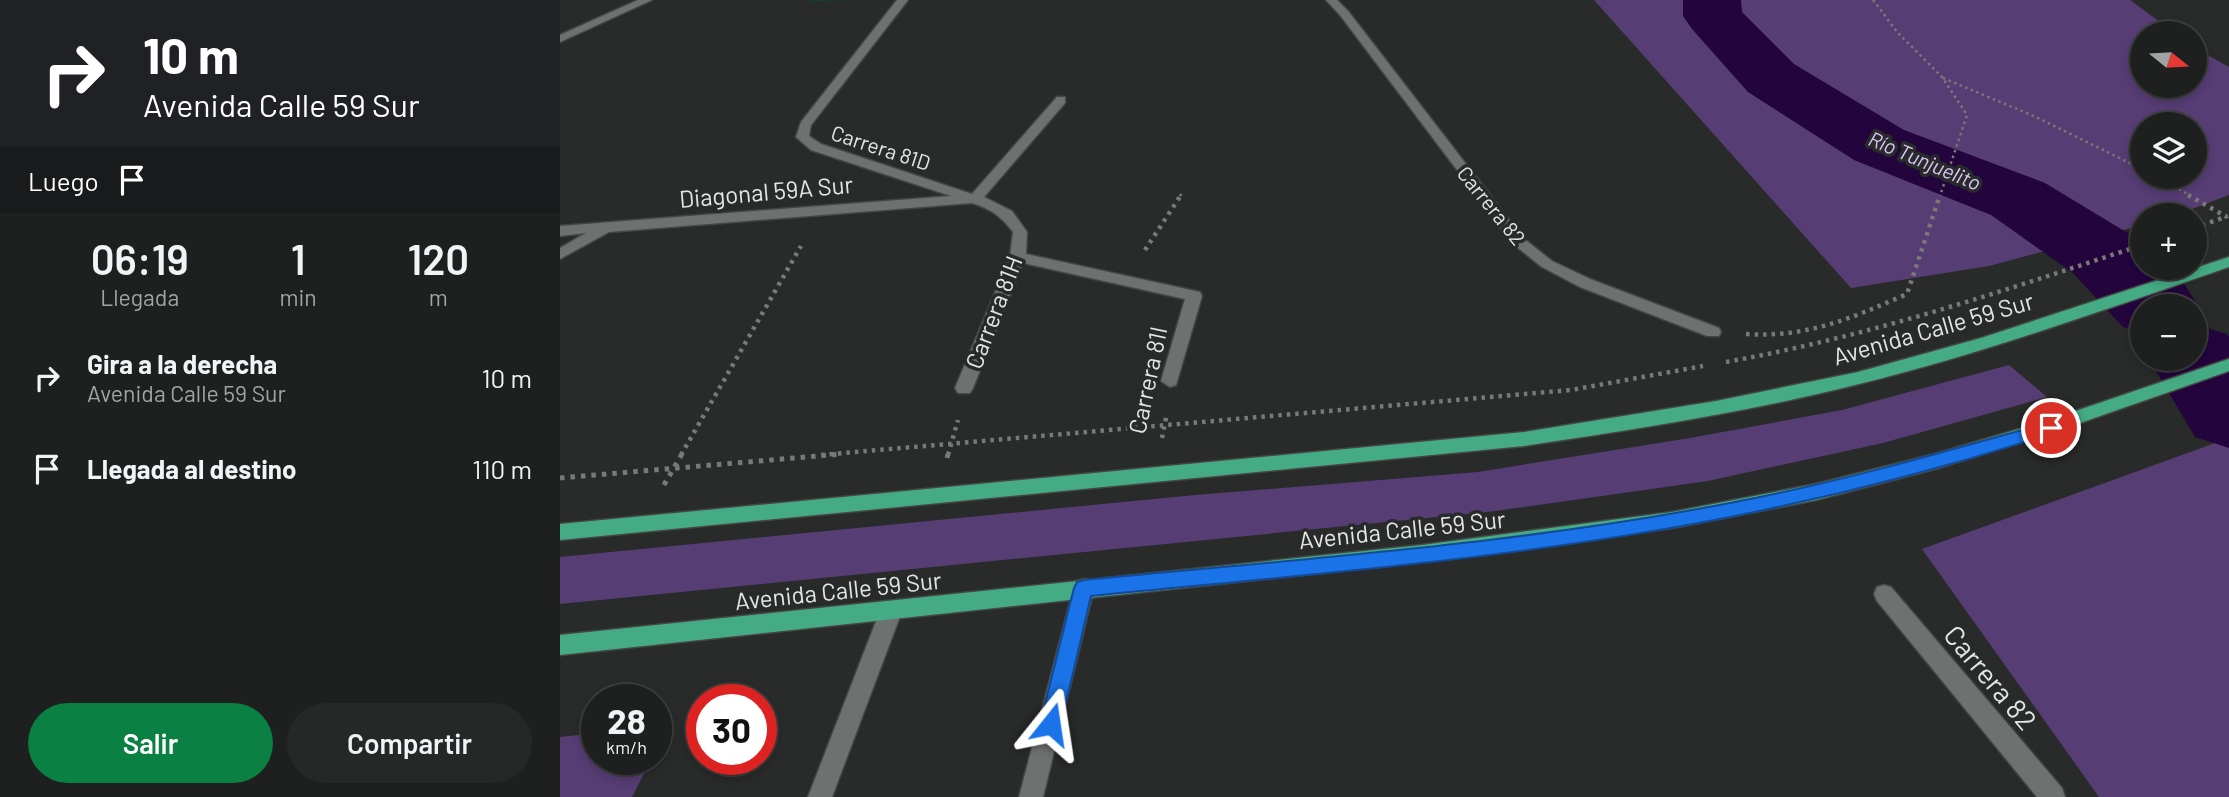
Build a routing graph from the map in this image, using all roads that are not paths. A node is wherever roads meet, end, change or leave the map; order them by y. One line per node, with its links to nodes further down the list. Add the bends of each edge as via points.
1 (647, 0): 4 (street)
2 (903, 0): 6 (street, Carrera 81D, via 805,125 802,137 816,146)
3 (1331, 0): 13 (street, Carrera 82, via 1518,241 1547,264 1585,283)
4 (560, 39)
5 (1061, 100): 6 (street)
6 (976, 198): 7 (street, Carrera 81D); 8 (street, Diagonal 59A Sur)
7 (993, 205): 11 (street, Carrera 81H, via 1007,214 1020,232)
8 (608, 227): 9 (street, Diagonal 59A Sur); 10 (street)
9 (560, 231)
10 (560, 254)
11 (1018, 257): 15 (street, Carrera 81I, via 1194,296); 16 (street, Carrera 81H)
12 (2229, 262): 17 (main road, Avenida Calle 59 Sur, via 1984,344 1831,385 1633,423 1524,439)
13 (1713, 332)
14 (2229, 365): 18 (main road, Avenida Calle 59 Sur, via 2074,421 1872,479 1758,505 1628,528 1403,557)
15 (1170, 381)
16 (964, 388)
17 (560, 532)
18 (1084, 588): 20 (main road, Avenida Calle 59 Sur); 23 (street)
19 (1884, 594): 24 (street, Carrera 82)
20 (891, 611): 21 (main road, Avenida Calle 59 Sur); 22 (street)
21 (560, 645)
22 (820, 797)
23 (1031, 797)
24 (2053, 797)

